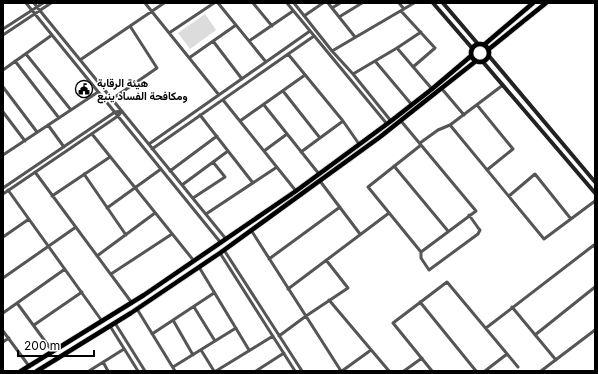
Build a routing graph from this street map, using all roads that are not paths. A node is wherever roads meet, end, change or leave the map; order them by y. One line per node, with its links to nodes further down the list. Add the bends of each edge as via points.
1 (26, 3): 24 (street)
2 (34, 3): 22 (street)
3 (43, 3): 22 (street)
4 (51, 3): 27 (street)
5 (146, 3): 28 (street)
6 (164, 3): 28 (street)
7 (214, 3): 38 (street)
8 (218, 3): 32 (street)
9 (253, 3): 34 (street)
10 (287, 3): 25 (street)
11 (294, 3): 30 (street)
12 (323, 3): 30 (street)
13 (328, 3): 23 (street)
14 (340, 3): 23 (street)
15 (362, 3): 31 (street)
16 (399, 3): 26 (street)
17 (414, 3): 26 (street)
18 (433, 3): 48 (main road)
19 (443, 3): 45 (main road)
20 (533, 3): 46 (main road)
21 (546, 3): 49 (main road)
22 (37, 7): 24 (street); 27 (street)
23 (332, 8): 31 (street)
24 (32, 10): 29 (street); 35 (street)
25 (293, 10): 34 (street); 36 (street)
26 (402, 10): 37 (street); 42 (street)
27 (40, 11): 29 (street); 56 (street)
28 (152, 11): 33 (street); 38 (street)
29 (35, 14): 39 (street); 40 (street)
30 (304, 16): 50 (street)
31 (339, 17): 42 (street)
32 (236, 25): 43 (street); 44 (street)
33 (130, 26): 56 (street); 76 (street, via 157,68)
34 (272, 26): 44 (street)
35 (3, 30)
36 (310, 31): 41 (street); 60 (street)
37 (421, 32): 47 (street); 62 (street, via 435,48)
38 (169, 33): 55 (street)
39 (3, 35)
40 (52, 35): 51 (street); 74 (street)
41 (314, 36): 52 (street); 93 (street)
42 (355, 37): 50 (street)
43 (213, 41): 55 (street); 68 (street)
44 (249, 41): 60 (street)
45 (478, 44): 46 (main road); 48 (main road)
46 (485, 44): 49 (main road)
47 (396, 48): 57 (street); 62 (street)
48 (472, 48): 53 (main road)
49 (489, 49): 54 (main road)
50 (332, 51): 65 (street)
51 (26, 54): 59 (street); 81 (street)
52 (288, 54): 66 (street); 67 (street)
53 (471, 56): 58 (main road); 72 (main road)
54 (489, 56): 61 (main road); 122 (main road)
55 (189, 58): 75 (street)
56 (80, 60): 76 (street)
57 (375, 61): 65 (street); 79 (street)
58 (476, 61): 61 (main road); 71 (main road)
59 (15, 62): 63 (street); 88 (street)
60 (266, 62): 64 (street)
61 (483, 62): 69 (main road)
62 (413, 67): 72 (street)
63 (3, 70)
64 (255, 70): 66 (street); 68 (street)
65 (353, 74): 91 (street)
66 (258, 75): 77 (street)
67 (305, 75): 73 (street); 90 (street)
68 (242, 79): 75 (street)
69 (503, 85): 80 (street); 129 (main road)
70 (3, 87): 96 (street)
71 (442, 88): 86 (street); 92 (main road)
72 (432, 89): 79 (main road)
73 (283, 91): 78 (street); 100 (street)
74 (98, 92): 81 (street); 84 (street)
75 (219, 95): 102 (street)
76 (112, 99): 82 (street)
77 (223, 100): 85 (street); 89 (street)
78 (264, 105): 89 (street); 98 (street)
79 (412, 105): 91 (main road)
80 (477, 105): 86 (street); 116 (street, via 513,149)
81 (71, 110): 88 (street)
82 (122, 111): 84 (street); 87 (street); 102 (street)
83 (3, 112): 101 (street)
84 (115, 112): 87 (street); 105 (street)
85 (200, 115): 99 (street); 106 (street)
86 (464, 115): 95 (street)
87 (118, 116): 97 (street); 115 (street)
88 (59, 118): 94 (street)
89 (240, 121): 108 (street)
90 (343, 121): 100 (street); 103 (street)
91 (391, 121): 93 (main road)
92 (401, 121): 104 (street); 121 (main road)
93 (386, 124): 103 (main road)
94 (48, 125): 96 (street); 105 (street)
95 (450, 125): 104 (street, via 438,130); 116 (street)
96 (37, 132): 101 (street)
97 (92, 134): 111 (street); 118 (street)
98 (287, 134): 108 (street); 109 (street)
99 (217, 136): 107 (street); 117 (street)
100 (320, 138): 109 (street)
101 (25, 141): 110 (street)
102 (149, 144): 106 (street)
103 (359, 144): 120 (main road)
104 (420, 144): 113 (street); 140 (street, via 476,211)
105 (64, 147): 125 (street)
106 (152, 149): 117 (street)
107 (228, 151): 112 (street); 123 (street)
108 (264, 151): 114 (street)
109 (301, 152): 120 (street)
110 (3, 155)
111 (110, 157): 119 (street); 126 (street)
112 (213, 162): 124 (street); 133 (street, via 225,177)
113 (394, 166): 138 (street, via 368,187); 145 (street)
114 (277, 167): 123 (street); 128 (street)
115 (161, 169): 126 (street); 151 (street)
116 (487, 170): 132 (street)
117 (170, 171): 124 (street)
118 (35, 172): 127 (street); 131 (street)
119 (84, 174): 131 (street); 136 (street)
120 (319, 174): 128 (main road)
121 (320, 181): 135 (street); 144 (main road)
122 (595, 182)
123 (253, 183): 139 (street)
124 (182, 185): 133 (street)
125 (3, 188)
126 (135, 188): 136 (street); 137 (street)
127 (8, 190): 130 (street); 141 (street)
128 (296, 191): 150 (main road)
129 (595, 193)
130 (3, 194)
131 (52, 196): 143 (street)
132 (509, 196): 142 (street, via 544,239); 142 (street, via 535,174)
133 (193, 198): 139 (street)
134 (595, 201): 142 (street)
135 (340, 207): 147 (street); 157 (street)
136 (108, 208): 148 (street)
137 (155, 213): 146 (street); 148 (street)
138 (389, 213): 147 (street); 155 (street)
139 (206, 214): 150 (street)
140 (469, 215): 145 (street); 155 (street, via 479,232 429,270 420,258)
141 (29, 219): 149 (street); 152 (street)
142 (571, 219)
143 (76, 228): 152 (street); 156 (street)
144 (251, 230): 154 (main road); 157 (street)
145 (448, 231): 155 (street)
146 (172, 234): 159 (street); 162 (street)
147 (360, 234): 158 (street)
148 (126, 235): 156 (street)
149 (3, 237)
150 (226, 239): 151 (main road)
151 (221, 243): 159 (main road)
152 (48, 246): 161 (street); 163 (street)
153 (595, 247): 173 (street, via 594,245)
154 (222, 252): 160 (main road); 187 (street); 188 (street)
155 (421, 252)
156 (97, 256): 162 (street)
157 (269, 259): 165 (street)
158 (326, 260): 165 (street); 168 (street, via 348,288)
159 (194, 261): 169 (main road)
160 (199, 267): 167 (street); 174 (main road)
161 (65, 269): 166 (street); 171 (street)
162 (111, 274): 169 (street)
163 (3, 278)
164 (595, 287): 186 (street)
165 (288, 289): 176 (street)
166 (82, 292): 178 (street); 179 (street)
167 (214, 293): 172 (street); 181 (street)
168 (329, 300): 176 (street); 195 (street)
169 (132, 302): 178 (main road)
170 (420, 302): 182 (street, via 447,282); 200 (street, via 393,323); 223 (street)
171 (17, 303): 175 (street); 179 (street)
172 (194, 307): 177 (street); 190 (street)
173 (512, 307): 182 (street); 186 (street)
174 (137, 309): 180 (main road); 185 (street)
175 (3, 313)
176 (306, 316): 188 (street); 219 (street)
177 (173, 320): 185 (street); 199 (street)
178 (102, 321): 196 (main road)
179 (34, 325): 196 (street)
180 (113, 325): 192 (street); 209 (main road); 213 (street)
181 (236, 328): 190 (street); 194 (street)
182 (486, 328): 198 (street)
183 (595, 330): 201 (street)
184 (3, 331): 189 (street)
185 (152, 334): 204 (street)
186 (535, 335): 201 (street)
187 (273, 336): 194 (street); 197 (street)
188 (279, 336): 218 (street)
189 (9, 338): 191 (street); 203 (street)
190 (215, 341): 193 (street)
191 (3, 342)
192 (124, 349): 202 (street); 212 (street)
193 (200, 350): 199 (street); 215 (street)
194 (249, 350): 206 (street)
195 (372, 350): 219 (street); 220 (street)
196 (53, 352): 203 (main road)
197 (284, 353): 207 (street); 217 (street)
198 (508, 354): 205 (street); 224 (street)
199 (193, 355): 204 (street)
200 (422, 358): 221 (street); 222 (street)
201 (556, 360): 225 (street)
202 (103, 362): 210 (street); 211 (street)
203 (29, 366): 208 (main road)
204 (173, 367): 214 (street)
205 (518, 367)
206 (222, 369): 215 (street)
207 (261, 370): 216 (street)
208 (21, 371)
209 (37, 371)
210 (88, 371)
211 (108, 371)
212 (138, 371)
213 (145, 371)
214 (175, 371)
215 (215, 371)
216 (256, 371)
217 (295, 371)
218 (302, 371)
219 (342, 371)
220 (389, 371)
221 (404, 371)
222 (432, 371)
223 (476, 371)
224 (485, 371)
225 (541, 371)

